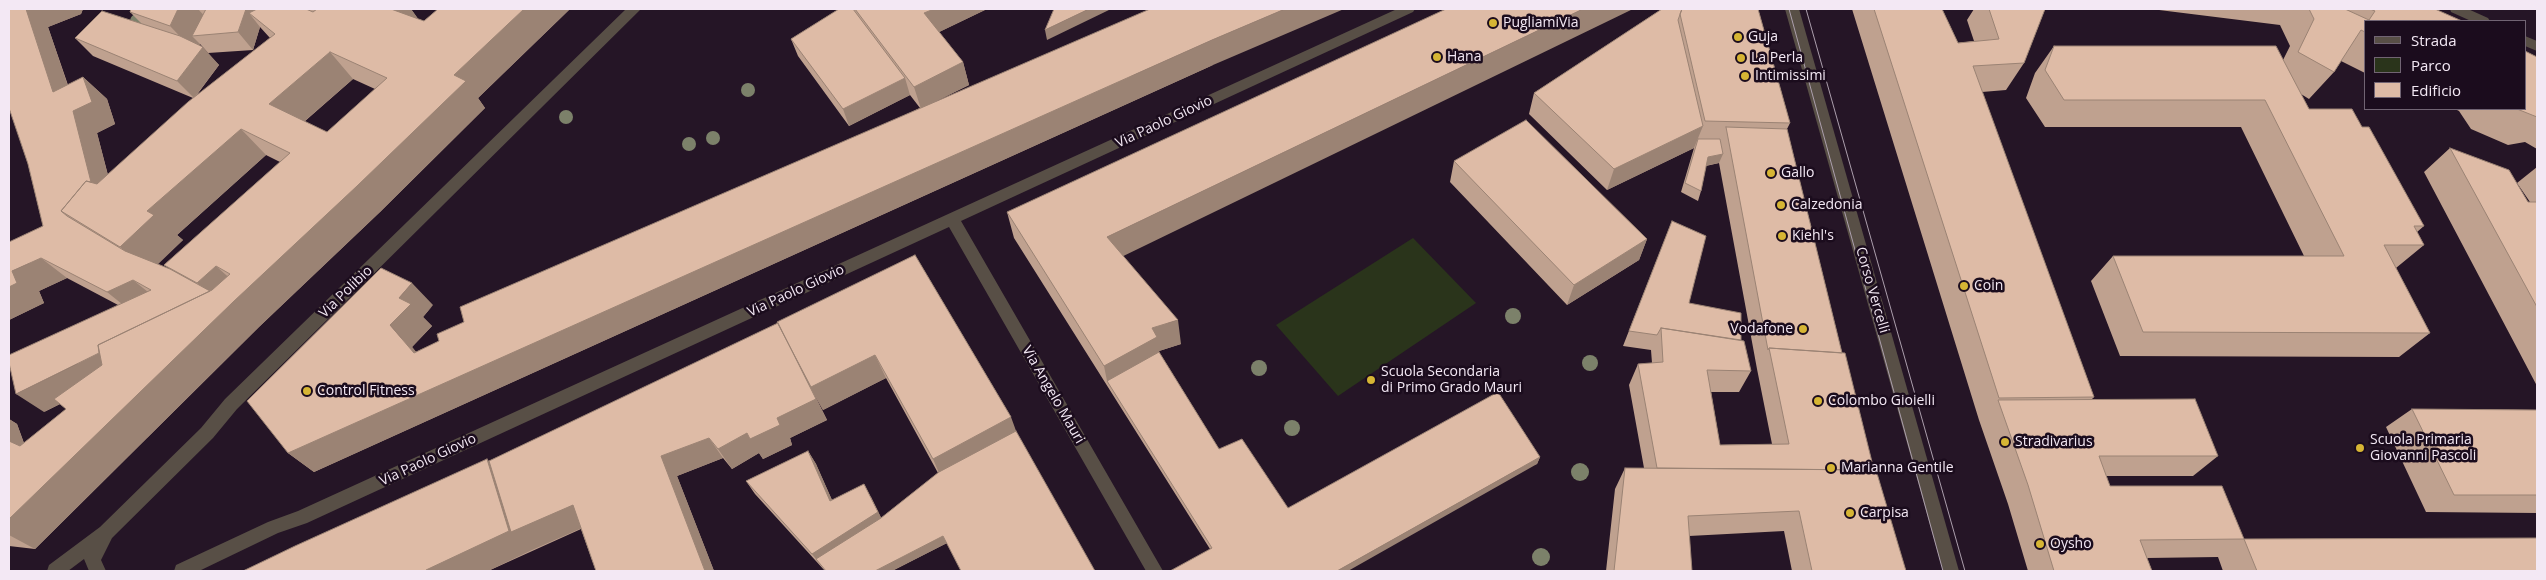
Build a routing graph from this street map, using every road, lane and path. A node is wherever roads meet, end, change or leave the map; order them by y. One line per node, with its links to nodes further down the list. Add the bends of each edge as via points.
1 (634, 9): 7 (street, Via Polibio, via 231,404 207,433)
2 (1408, 9): 6 (street, Via Paolo Giovio)
3 (1792, 9): 12 (street, Corso Vercelli)
4 (2456, 9): 5 (street)
5 (2481, 20)
6 (952, 219): 10 (street, Via Paolo Giovio); 11 (street, Via Angelo Mauri)
7 (106, 532): 8 (street, Via Polibio); 9 (street, via 92,560)
8 (55, 571)
9 (98, 571)
10 (182, 571)
11 (1155, 571)
12 (1951, 571)

